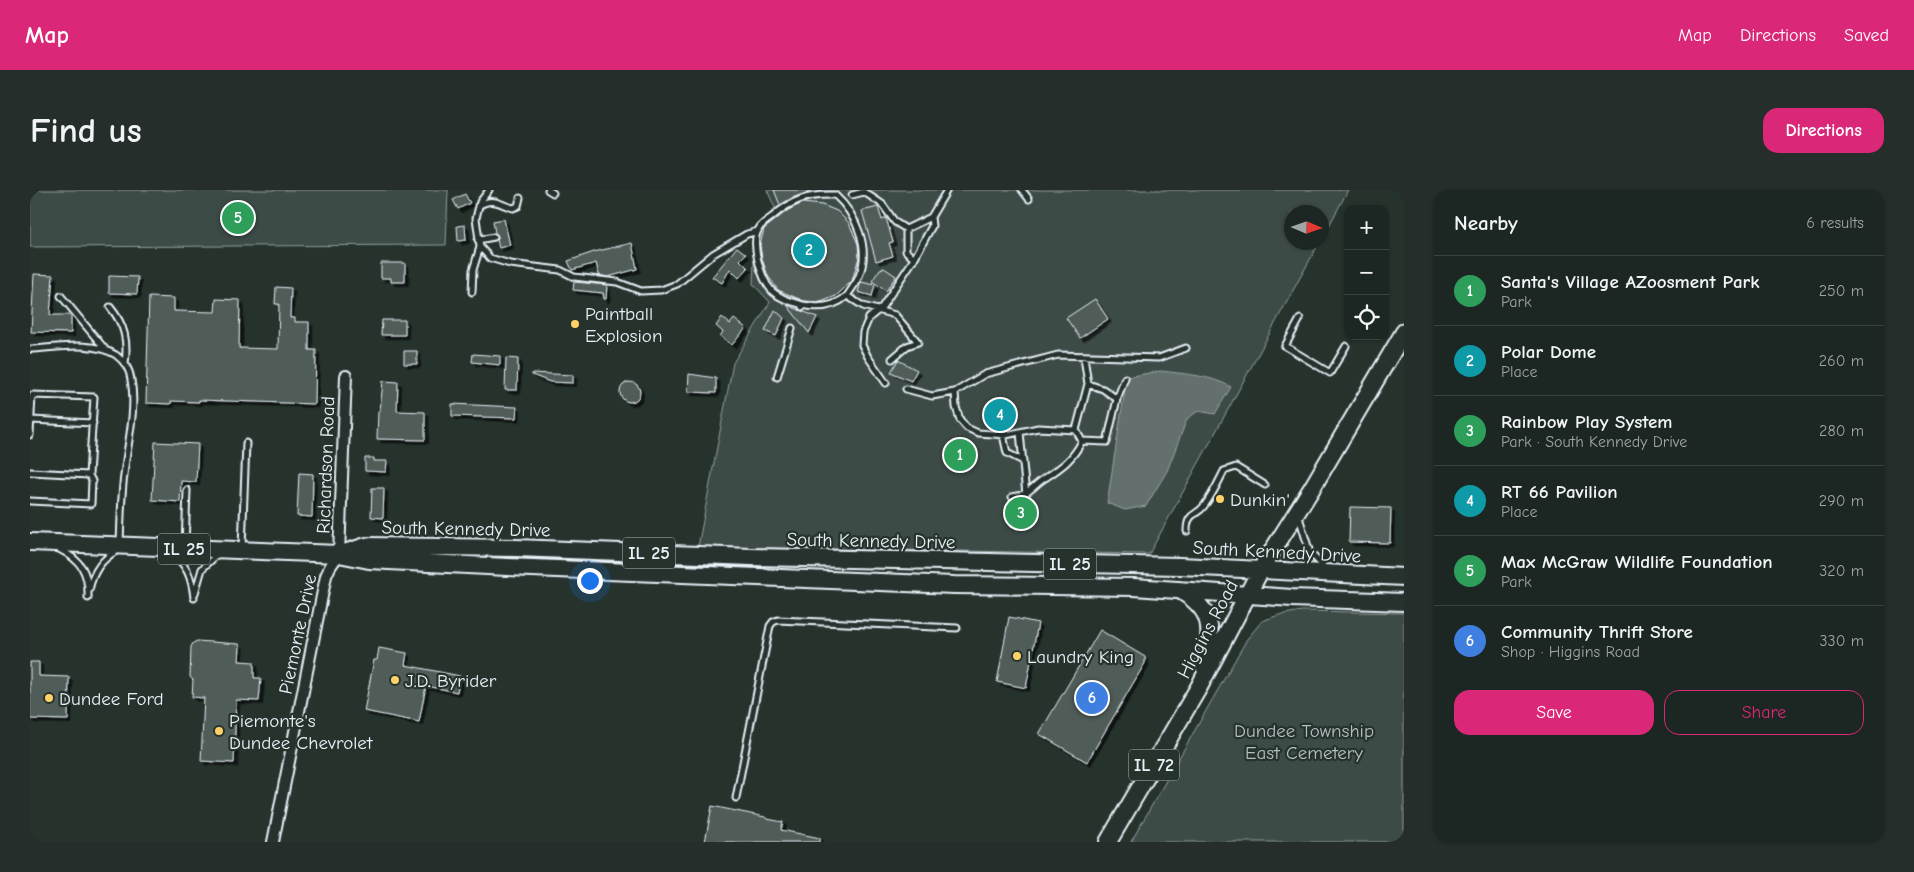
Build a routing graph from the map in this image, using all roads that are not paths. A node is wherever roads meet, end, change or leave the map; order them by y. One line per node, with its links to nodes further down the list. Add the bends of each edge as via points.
1 (489, 190): 7 (lane)
2 (947, 190): 8 (lane)
3 (1022, 190): 6 (lane)
4 (852, 195): 9 (lane, via 864,192 882,204 895,222)
5 (520, 198): 7 (lane, via 518,206 513,208 493,201)
6 (1028, 199)
7 (478, 206): 12 (lane)
8 (931, 217): 9 (lane); 14 (lane, via 932,226)
9 (906, 229): 14 (lane, via 906,251)
10 (758, 231): 13 (lane, via 713,254 677,284 651,292 617,282 574,277 554,268 505,264 490,258); 17 (lane, via 755,241 762,276 773,291 784,299 819,308); 17 (lane, via 782,208 805,197 835,196 856,222 862,241 862,267)
11 (494, 237): 12 (lane)
12 (478, 240): 13 (lane)
13 (480, 247): 15 (lane, via 473,270)
14 (914, 259): 19 (lane)
15 (472, 292)
16 (61, 296): 26 (lane)
17 (847, 296): 19 (lane, via 863,306)
18 (110, 307): 29 (lane, via 121,322 126,337)
19 (878, 310): 28 (lane, via 895,315 918,342 907,346); 33 (lane, via 869,318 862,345)
20 (1300, 319): 23 (lane, via 1285,346 1330,373)
21 (792, 328): 31 (lane)
22 (1404, 332): 54 (main road, Higgins Road / IL 72)
23 (1346, 346)
24 (1186, 348): 27 (lane, via 1159,358)
25 (30, 349): 26 (lane, via 78,346)
26 (106, 350): 29 (lane, via 117,355)
27 (1084, 357): 34 (lane); 36 (lane, via 1058,355 986,374)
28 (892, 359)
29 (125, 365): 57 (lane, via 132,389 123,478)
30 (346, 376): 62 (street, Richardson Road)
31 (777, 376)
32 (1125, 378): 37 (lane)
33 (886, 383)
34 (1088, 384): 37 (lane); 40 (lane)
35 (906, 389): 36 (lane, via 932,396)
36 (955, 392): 43 (lane, via 960,420 967,428 978,433)
37 (1117, 399): 44 (lane, via 1108,442)
38 (31, 420): 39 (lane); 39 (lane, via 32,395 94,397); 42 (lane)
39 (93, 422): 48 (lane)
40 (1076, 430): 41 (lane, via 1038,428); 44 (lane)
41 (1020, 432): 43 (lane); 46 (lane)
42 (30, 435)
43 (1003, 435): 46 (lane, via 1006,453)
44 (1082, 441): 51 (lane, via 1076,454)
45 (246, 443): 61 (lane)
46 (1023, 461): 51 (lane)
47 (30, 472): 48 (lane)
48 (89, 475): 53 (lane, via 92,481 91,504)
49 (1265, 485): 55 (lane, via 1236,468 1224,471 1203,508 1193,513)
50 (187, 490): 59 (lane)
51 (1026, 494): 52 (lane)
52 (1012, 497)
53 (30, 501)
54 (1298, 509): 64 (main road, Higgins Road / IL 72); 65 (lane, via 1310,553)
55 (1187, 531)
56 (37, 543): 57 (main road, South Kennedy Drive / IL 25); 57 (lane, via 69,554 77,561 87,580 88,598 101,562)
57 (123, 546): 58 (main road, South Kennedy Drive / IL 25)
58 (157, 548): 59 (main road, South Kennedy Drive / IL 25); 60 (lane, via 174,555 186,568 194,598 202,570)
59 (185, 549): 60 (main road, South Kennedy Drive / IL 25)
60 (224, 550): 61 (main road, South Kennedy Drive / IL 25)
61 (242, 551): 62 (main road, South Kennedy Drive / IL 25)
62 (339, 554): 63 (main road, South Kennedy Drive / IL 25, via 369,560); 63 (main road, South Kennedy Drive / IL 25, via 366,546); 73 (street, Piemonte Drive, via 326,576)
63 (536, 558): 64 (main road, South Kennedy Drive / IL 25, via 751,557); 67 (main road, South Kennedy Drive / IL 25, via 954,584)
64 (1261, 569): 65 (main road, South Kennedy Drive / IL 25); 68 (main road, Higgins Road / IL 72)
65 (1331, 574): 66 (main road, South Kennedy Drive / IL 25)
66 (1404, 577)
67 (1177, 589): 68 (main road, South Kennedy Drive / IL 25); 71 (main road, via 1192,597 1210,625 1210,640)
68 (1248, 594): 69 (main road, South Kennedy Drive / IL 25); 71 (main road, Higgins Road / IL 72)
69 (1404, 602)
70 (957, 628): 72 (lane, via 773,622)
71 (1199, 687): 74 (main road, Higgins Road / IL 72)
72 (736, 798)
73 (274, 842)
74 (1108, 842)

